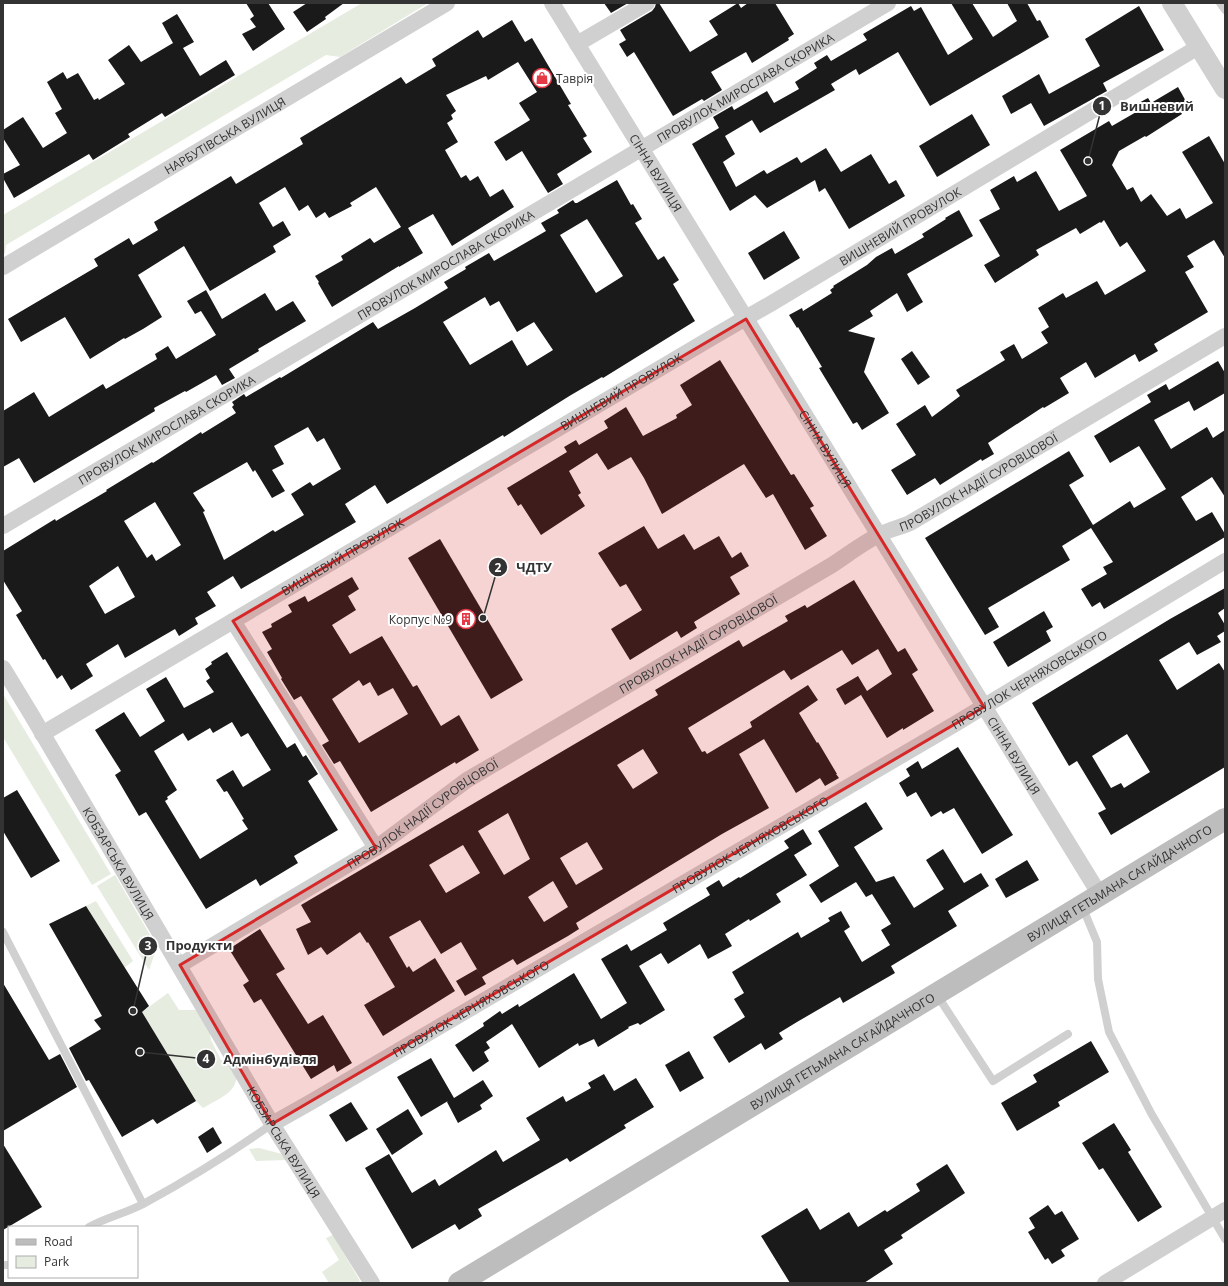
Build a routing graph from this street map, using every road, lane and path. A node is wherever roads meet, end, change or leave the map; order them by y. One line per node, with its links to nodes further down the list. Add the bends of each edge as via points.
1 (447, 3): 12 (street, НАРБУТІВСЬКА ВУЛИЦЯ)
2 (552, 3): 8 (street, СІННА ВУЛИЦЯ)
3 (647, 3): 8 (street)
4 (888, 3): 11 (street, ПРОВУЛОК МИРОСЛАВА СКОРИКА)
5 (1172, 3): 9 (street)
6 (1220, 3): 7 (lane)
7 (1225, 10)
8 (577, 44): 11 (street, СІННА ВУЛИЦЯ)
9 (1200, 46): 10 (street); 13 (street, ВИШНЕВИЙ ПРОВУЛОК)
10 (1225, 89)
11 (641, 149): 13 (street, СІННА ВУЛИЦЯ); 15 (street, ПРОВУЛОК МИРОСЛАВА СКОРИКА)
12 (3, 267)
13 (746, 319): 16 (street, СІННА ВУЛИЦЯ); 18 (street, ВИШНЕВИЙ ПРОВУЛОК)
14 (1225, 336): 16 (street, ПРОВУЛОК НАДІЇ СУРОВЦОВОЇ, via 910,523)
15 (3, 526)
16 (878, 535): 20 (street, СІННА ВУЛИЦЯ); 23 (street, ПРОВУЛОК НАДІЇ СУРОВЦОВОЇ, via 832,566 466,780)
17 (1225, 561): 20 (street, ПРОВУЛОК ЧЕРНЯХОВСЬКОГО)
18 (233, 620): 21 (street, ВИШНЕВИЙ ПРОВУЛОК); 23 (street)
19 (3, 668): 21 (street, КОБЗАРСЬКА ВУЛИЦЯ)
20 (984, 707): 24 (street, СІННА ВУЛИЦЯ); 29 (street, ПРОВУЛОК ЧЕРНЯХОВСЬКОГО)
21 (42, 734): 26 (street, КОБЗАРСЬКА ВУЛИЦЯ)
22 (1225, 819): 24 (main road, ВУЛИЦЯ ГЕТЬМАНА САГАЙДАЧНОГО)
23 (376, 848): 26 (street, ПРОВУЛОК НАДІЇ СУРОВЦОВОЇ)
24 (1091, 901): 27 (main road, ВУЛИЦЯ ГЕТЬМАНА САГАЙДАЧНОГО); 31 (lane, via 1097,942 1098,979 1109,1032 1152,1113)
25 (3, 932): 30 (lane)
26 (180, 965): 29 (street, КОБЗАРСЬКА ВУЛИЦЯ)
27 (937, 994): 28 (lane, via 993,1081); 35 (main road, ВУЛИЦЯ ГЕТЬМАНА САГАЙДАЧНОГО)
28 (1068, 1034)
29 (272, 1124): 30 (lane, via 226,1156); 34 (street, КОБЗАРСЬКА ВУЛИЦЯ)
30 (143, 1204): 32 (lane)
31 (1219, 1214): 33 (lane); 36 (street)
32 (91, 1226)
33 (1225, 1239)
34 (372, 1283)
35 (459, 1283)
36 (1105, 1283)

